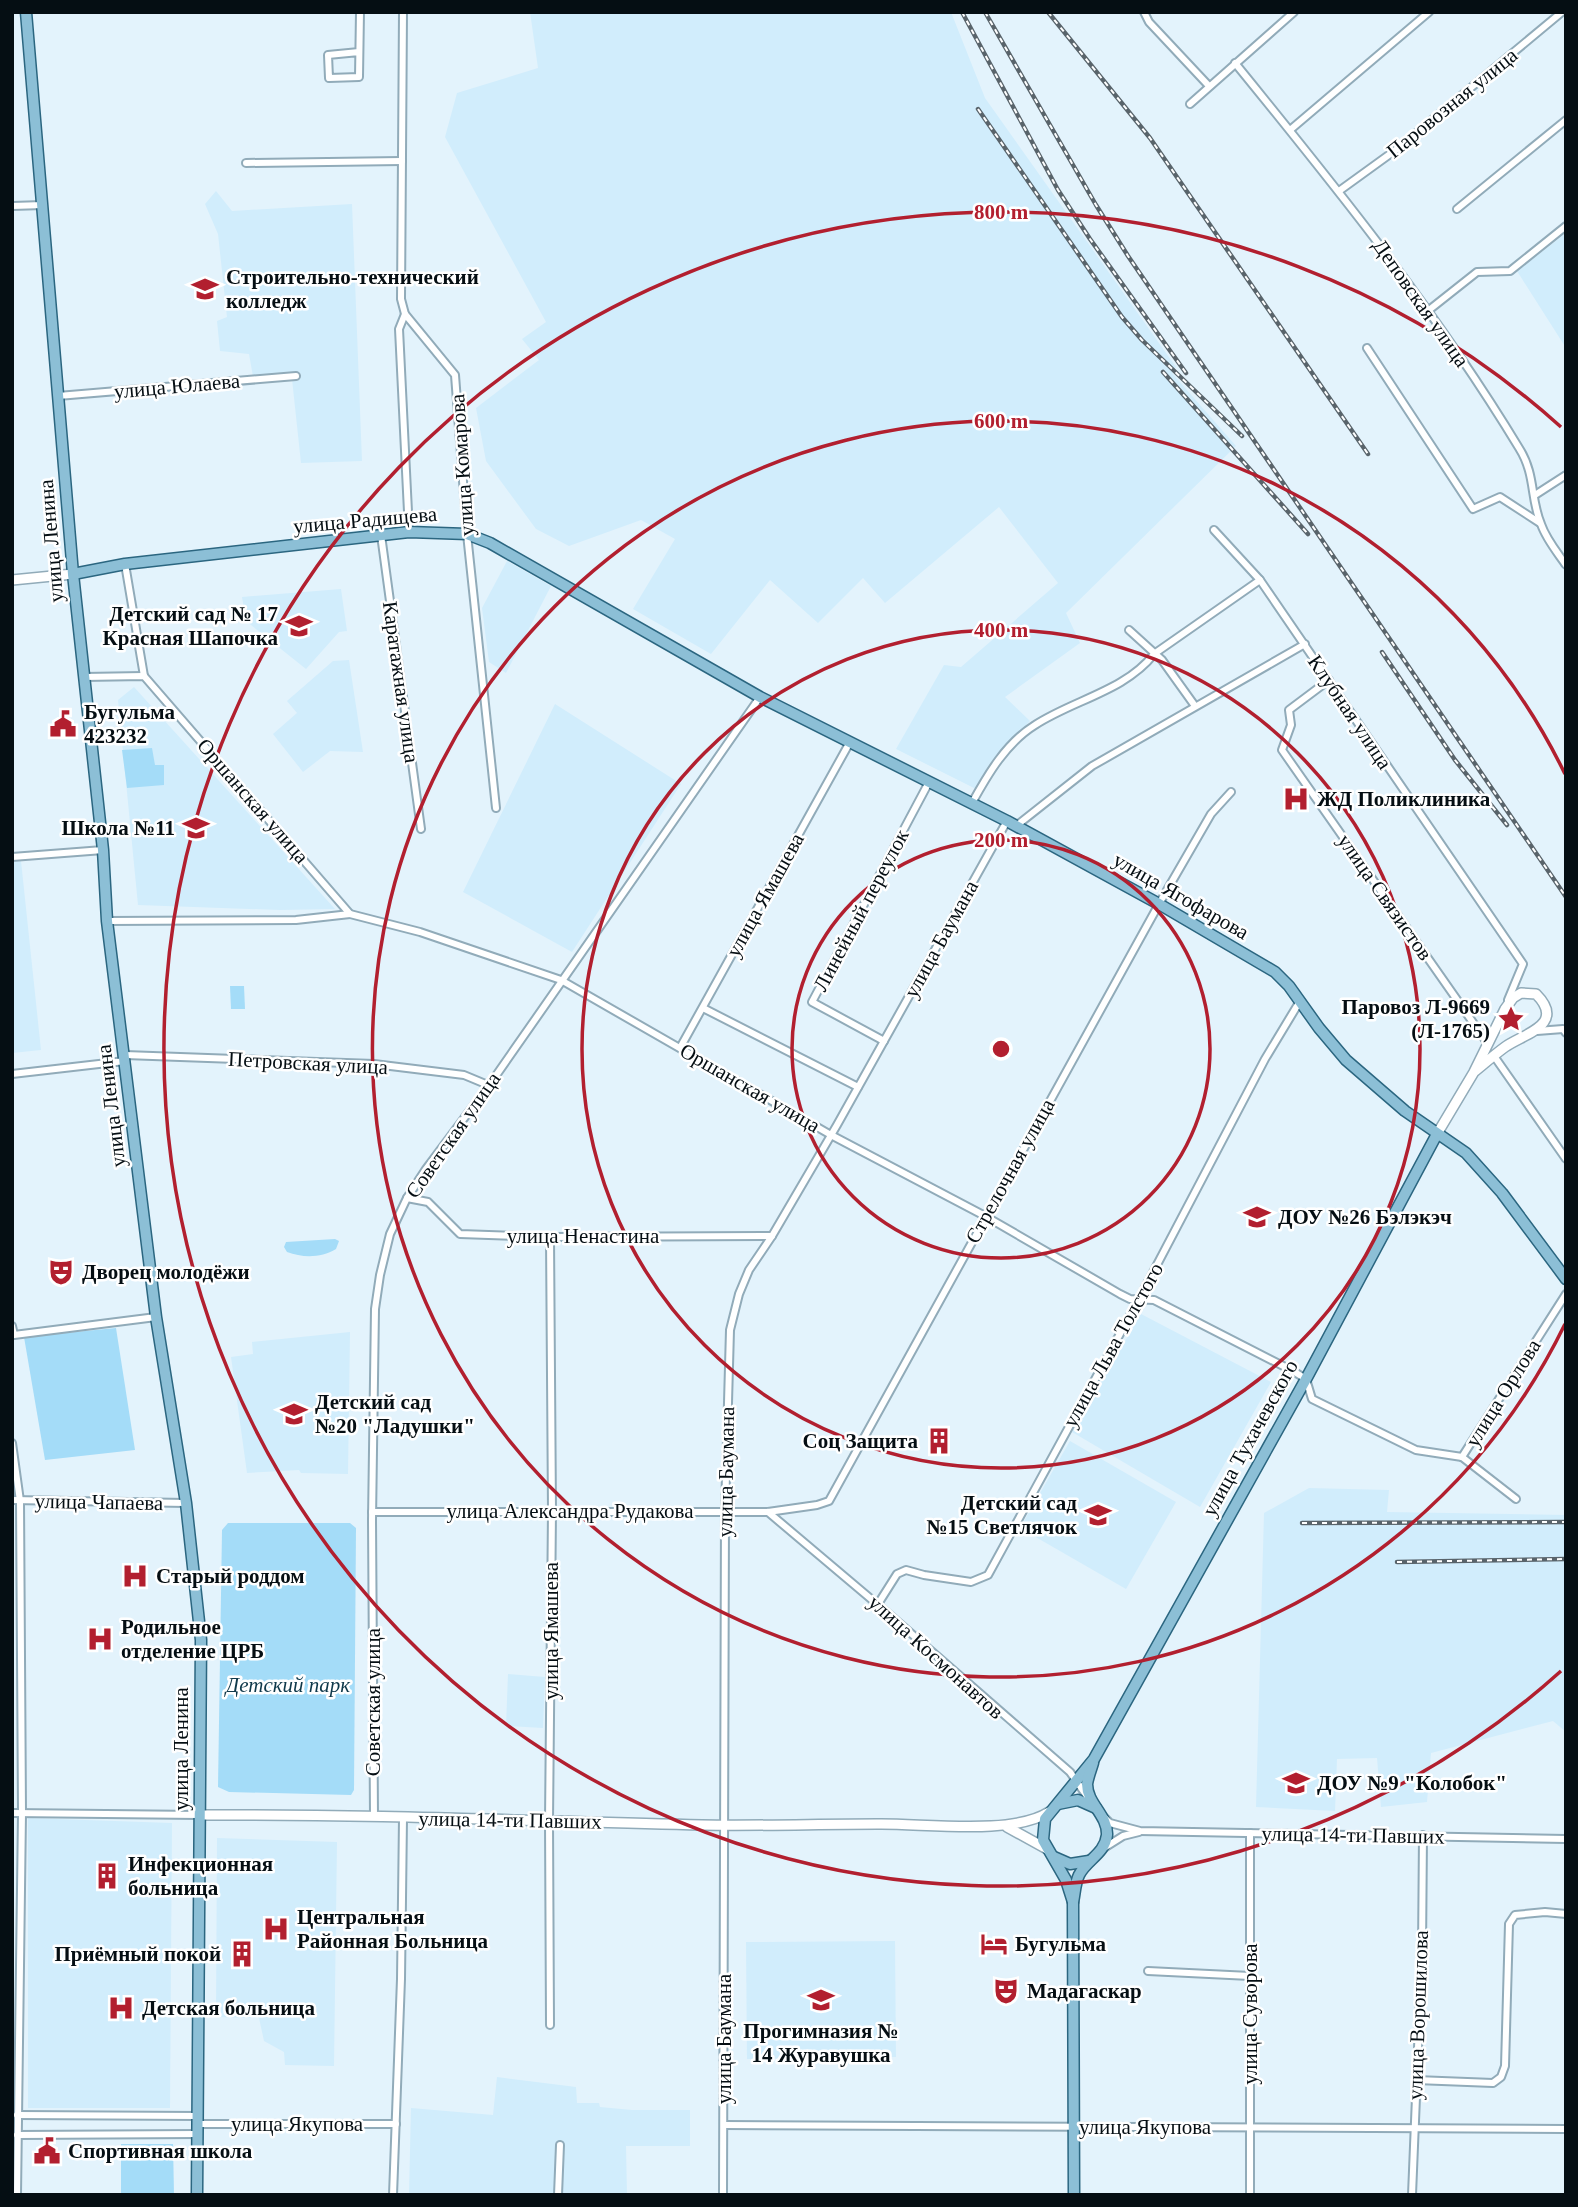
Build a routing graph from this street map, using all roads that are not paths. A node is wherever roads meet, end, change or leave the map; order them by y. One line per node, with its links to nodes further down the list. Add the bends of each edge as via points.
1 (26, 12): 17 (main road, улица Ленина)
2 (360, 12): 8 (street)
3 (403, 12): 14 (street)
4 (1144, 12): 10 (street)
5 (1294, 12): 9 (street)
6 (1429, 12): 13 (street)
7 (1562, 12): 16 (street, Паровозная улица, via 1397,149)
8 (359, 52): 8 (street, via 359,77 329,78 328,55)
9 (1235, 63): 10 (street); 13 (street, Деповская улица)
10 (1209, 86): 11 (street)
11 (1190, 104)
12 (1566, 120): 19 (street)
13 (1290, 130): 16 (street, Деповская улица)
14 (402, 161): 15 (street); 22 (street, via 401,299)
15 (246, 163)
16 (1339, 191): 21 (street, Деповская улица)
17 (43, 205): 18 (street); 25 (main road, улица Ленина)
18 (12, 206)
19 (1457, 209)
20 (1566, 226): 21 (street, via 1510,271 1477,272)
21 (1429, 310): 27 (street, Деповская улица, via 1522,452)
22 (405, 314): 30 (street, via 399,329); 31 (street, улица Комарова, via 455,375)
23 (1367, 348): 28 (street, via 1473,509 1500,497)
24 (296, 376): 25 (street, улица Юлаева)
25 (58, 396): 35 (main road, улица Ленина)
26 (1566, 475): 27 (street)
27 (1535, 495): 28 (street, Деповская улица)
28 (1540, 523): 34 (street, Деповская улица)
29 (1214, 530): 37 (street, Клубная улица)
30 (409, 532): 31 (main road, улица Радищева); 32 (main road, улица Радищева)
31 (467, 534): 41 (main road, улица Радищева); 51 (street, улица Комарова)
32 (381, 535): 33 (main road, улица Радищева); 53 (street, Каратажная улица)
33 (125, 564): 35 (main road, улица Радищева); 42 (street)
34 (1566, 565)
35 (73, 574): 36 (street, улица Радищева); 43 (main road, улица Ленина)
36 (12, 580)
37 (1260, 580): 39 (street, Клубная улица); 40 (street)
38 (1129, 630): 40 (street)
39 (1305, 644): 44 (street, Клубная улица); 46 (street)
40 (1154, 654): 46 (street); 50 (street, via 1125,680 1033,726 994,763)
41 (690, 658): 45 (main road, улица Ягофарова)
42 (145, 676): 43 (street); 57 (street, Оршанская улица)
43 (84, 677): 54 (main road, улица Ленина)
44 (1329, 680): 62 (street, Клубная улица, via 1523,964); 66 (street, улица Связистов, via 1289,710 1290,725 1282,750)
45 (760, 696): 47 (main road, улица Ягофарова); 59 (street, Советская улица)
46 (1195, 706): 52 (street, via 1092,766)
47 (850, 742): 48 (main road, улица Ягофарова); 61 (street, улица Ямашева)
48 (929, 782): 50 (main road, улица Ягофарова); 65 (street, Линейный переулок, via 811,1002)
49 (1231, 792): 56 (street, Стрелочная улица, via 1211,814)
50 (972, 803): 52 (main road, улица Ягофарова)
51 (496, 808)
52 (1012, 824): 56 (main road, улица Ягофарова); 65 (street, улица Баумана)
53 (421, 829)
54 (103, 850): 55 (street); 58 (main road, улица Ленина)
55 (12, 857)
56 (1159, 904): 60 (main road, улица Ягофарова, via 1275,972); 78 (street, Стрелочная улица)
57 (350, 914): 58 (street, via 296,920); 59 (street, Оршанская улица, via 420,932)
58 (107, 921): 69 (main road, улица Ленина)
59 (561, 980): 67 (street, Оршанская улица); 72 (street, Советская улица)
60 (1300, 1001): 74 (main road, улица Ягофарова, via 1346,1060); 83 (street, улица Льва Толстого)
61 (703, 1008): 67 (street, улица Ямашева); 73 (street)
62 (1505, 1009): 63 (street, via 1521,993 1536,994 1546,1012); 66 (street)
63 (1537, 1031): 64 (street); 68 (street)
64 (1566, 1032)
65 (884, 1041): 73 (street, улица Баумана)
66 (1488, 1044): 70 (street)
67 (680, 1048): 75 (street, Оршанская улица)
68 (1494, 1056): 70 (street); 76 (street)
69 (125, 1058): 71 (street, Петровская улица); 72 (street, Петровская улица, via 374,1064 464,1075); 84 (main road, улица Ленина)
70 (1474, 1072): 74 (street)
71 (12, 1074)
72 (488, 1085): 77 (street, Советская улица)
73 (858, 1087): 75 (street, улица Баумана)
74 (1437, 1134): 81 (main road, улица Ягофарова, via 1484,1172); 87 (main road, улица Тухачевского)
75 (831, 1135): 78 (street, Оршанская улица); 79 (street, улица Баумана)
76 (1566, 1159)
77 (407, 1198): 80 (street, улица Ненастина, via 428,1202 460,1234); 93 (street, Советская улица, via 390,1234 375,1309)
78 (985, 1216): 83 (street, Оршанская улица, via 1129,1299); 96 (street, Стрелочная улица, via 829,1501)
79 (772, 1236): 80 (street, улица Ненастина); 95 (street, улица Баумана, via 749,1270 730,1330)
80 (550, 1237): 94 (street, улица Ямашева)
81 (1566, 1279)
82 (1566, 1294): 89 (street, улица Орлова)
83 (1139, 1299): 87 (street, Оршанская улица, via 1154,1300); 97 (street, улица Льва Толстого, via 988,1575 971,1582 906,1570 897,1574)
84 (156, 1317): 86 (street); 92 (main road, улица Ленина)
85 (12, 1326): 86 (street)
86 (14, 1335)
87 (1306, 1378): 89 (street, Оршанская улица, via 1312,1399 1416,1450); 98 (main road, улица Тухачевского)
88 (12, 1443): 91 (street)
89 (1462, 1457): 90 (street)
90 (1516, 1499)
91 (16, 1501): 92 (street, улица Чапаева); 101 (street)
92 (186, 1503): 104 (main road, улица Ленина, via 201,1640)
93 (372, 1511): 94 (street, улица Александра Рудакова); 105 (street, Советская улица)
94 (552, 1511): 95 (street, улица Александра Рудакова); 107 (street, улица Ямашева)
95 (725, 1511): 96 (street, улица Александра Рудакова); 108 (street, улица Баумана)
96 (768, 1512): 97 (street, улица Космонавтов)
97 (878, 1604): 99 (street, улица Космонавтов, via 1070,1772)
98 (1094, 1759): 99 (main road); 102 (main road, via 1088,1794)
99 (1075, 1782): 100 (main road); 102 (street, улица Космонавтов)
100 (1054, 1808): 102 (main road, via 1078,1800); 109 (street, via 1038,1819); 115 (main road, via 1042,1829)
101 (22, 1813): 103 (street, улица 14-ти Павших); 104 (street, улица 14-ти Павших); 123 (street)
102 (1100, 1813): 110 (street, via 1110,1823); 114 (main road, via 1107,1828)
103 (12, 1814)
104 (199, 1815): 105 (street, улица 14-ти Павших); 124 (main road, улица Ленина)
105 (374, 1817): 106 (street, улица 14-ти Павших)
106 (403, 1818): 107 (street, улица 14-ти Павших); 125 (street)
107 (549, 1821): 108 (street, улица 14-ти Павших); 121 (street, улица Ямашева)
108 (723, 1825): 109 (street, улица 14-ти Павших); 127 (street, улица Баумана)
109 (1007, 1827): 115 (street)
110 (1140, 1831): 111 (street, улица 14-ти Павших); 114 (street)
111 (1250, 1833): 112 (street, улица 14-ти Павших); 120 (street, улица Суворова)
112 (1423, 1835): 113 (street, улица 14-ти Павших); 122 (street, улица Ворошилова)
113 (1566, 1839)
114 (1102, 1849): 116 (main road)
115 (1049, 1852): 116 (main road, via 1063,1863 1078,1865); 117 (main road)
116 (1092, 1860): 117 (main road, via 1080,1873)
117 (1073, 1902): 128 (main road)
118 (1566, 1914): 122 (street, via 1515,1915 1509,1924 1502,2077 1493,2082)
119 (1148, 1971): 120 (street)
120 (1251, 1976): 129 (street, улица Суворова)
121 (550, 2025)
122 (1416, 2080): 130 (street, улица Ворошилова)
123 (17, 2115): 124 (street); 126 (street)
124 (198, 2124): 125 (street, улица Якупова); 132 (street); 135 (main road, улица Ленина)
125 (396, 2124): 136 (street)
126 (15, 2125): 132 (street)
127 (724, 2125): 128 (street, улица Якупова); 138 (street, улица Баумана)
128 (1074, 2127): 129 (street, улица Якупова); 139 (main road)
129 (1250, 2128): 130 (street, улица Якупова); 140 (street, улица Суворова)
130 (1413, 2128): 131 (street, улица Якупова); 141 (street, улица Ворошилова)
131 (1566, 2129)
132 (17, 2134): 134 (street)
133 (560, 2146): 137 (street)
134 (18, 2195)
135 (197, 2195)
136 (393, 2195)
137 (558, 2195)
138 (723, 2195)
139 (1074, 2195)
140 (1250, 2195)
141 (1412, 2195)

